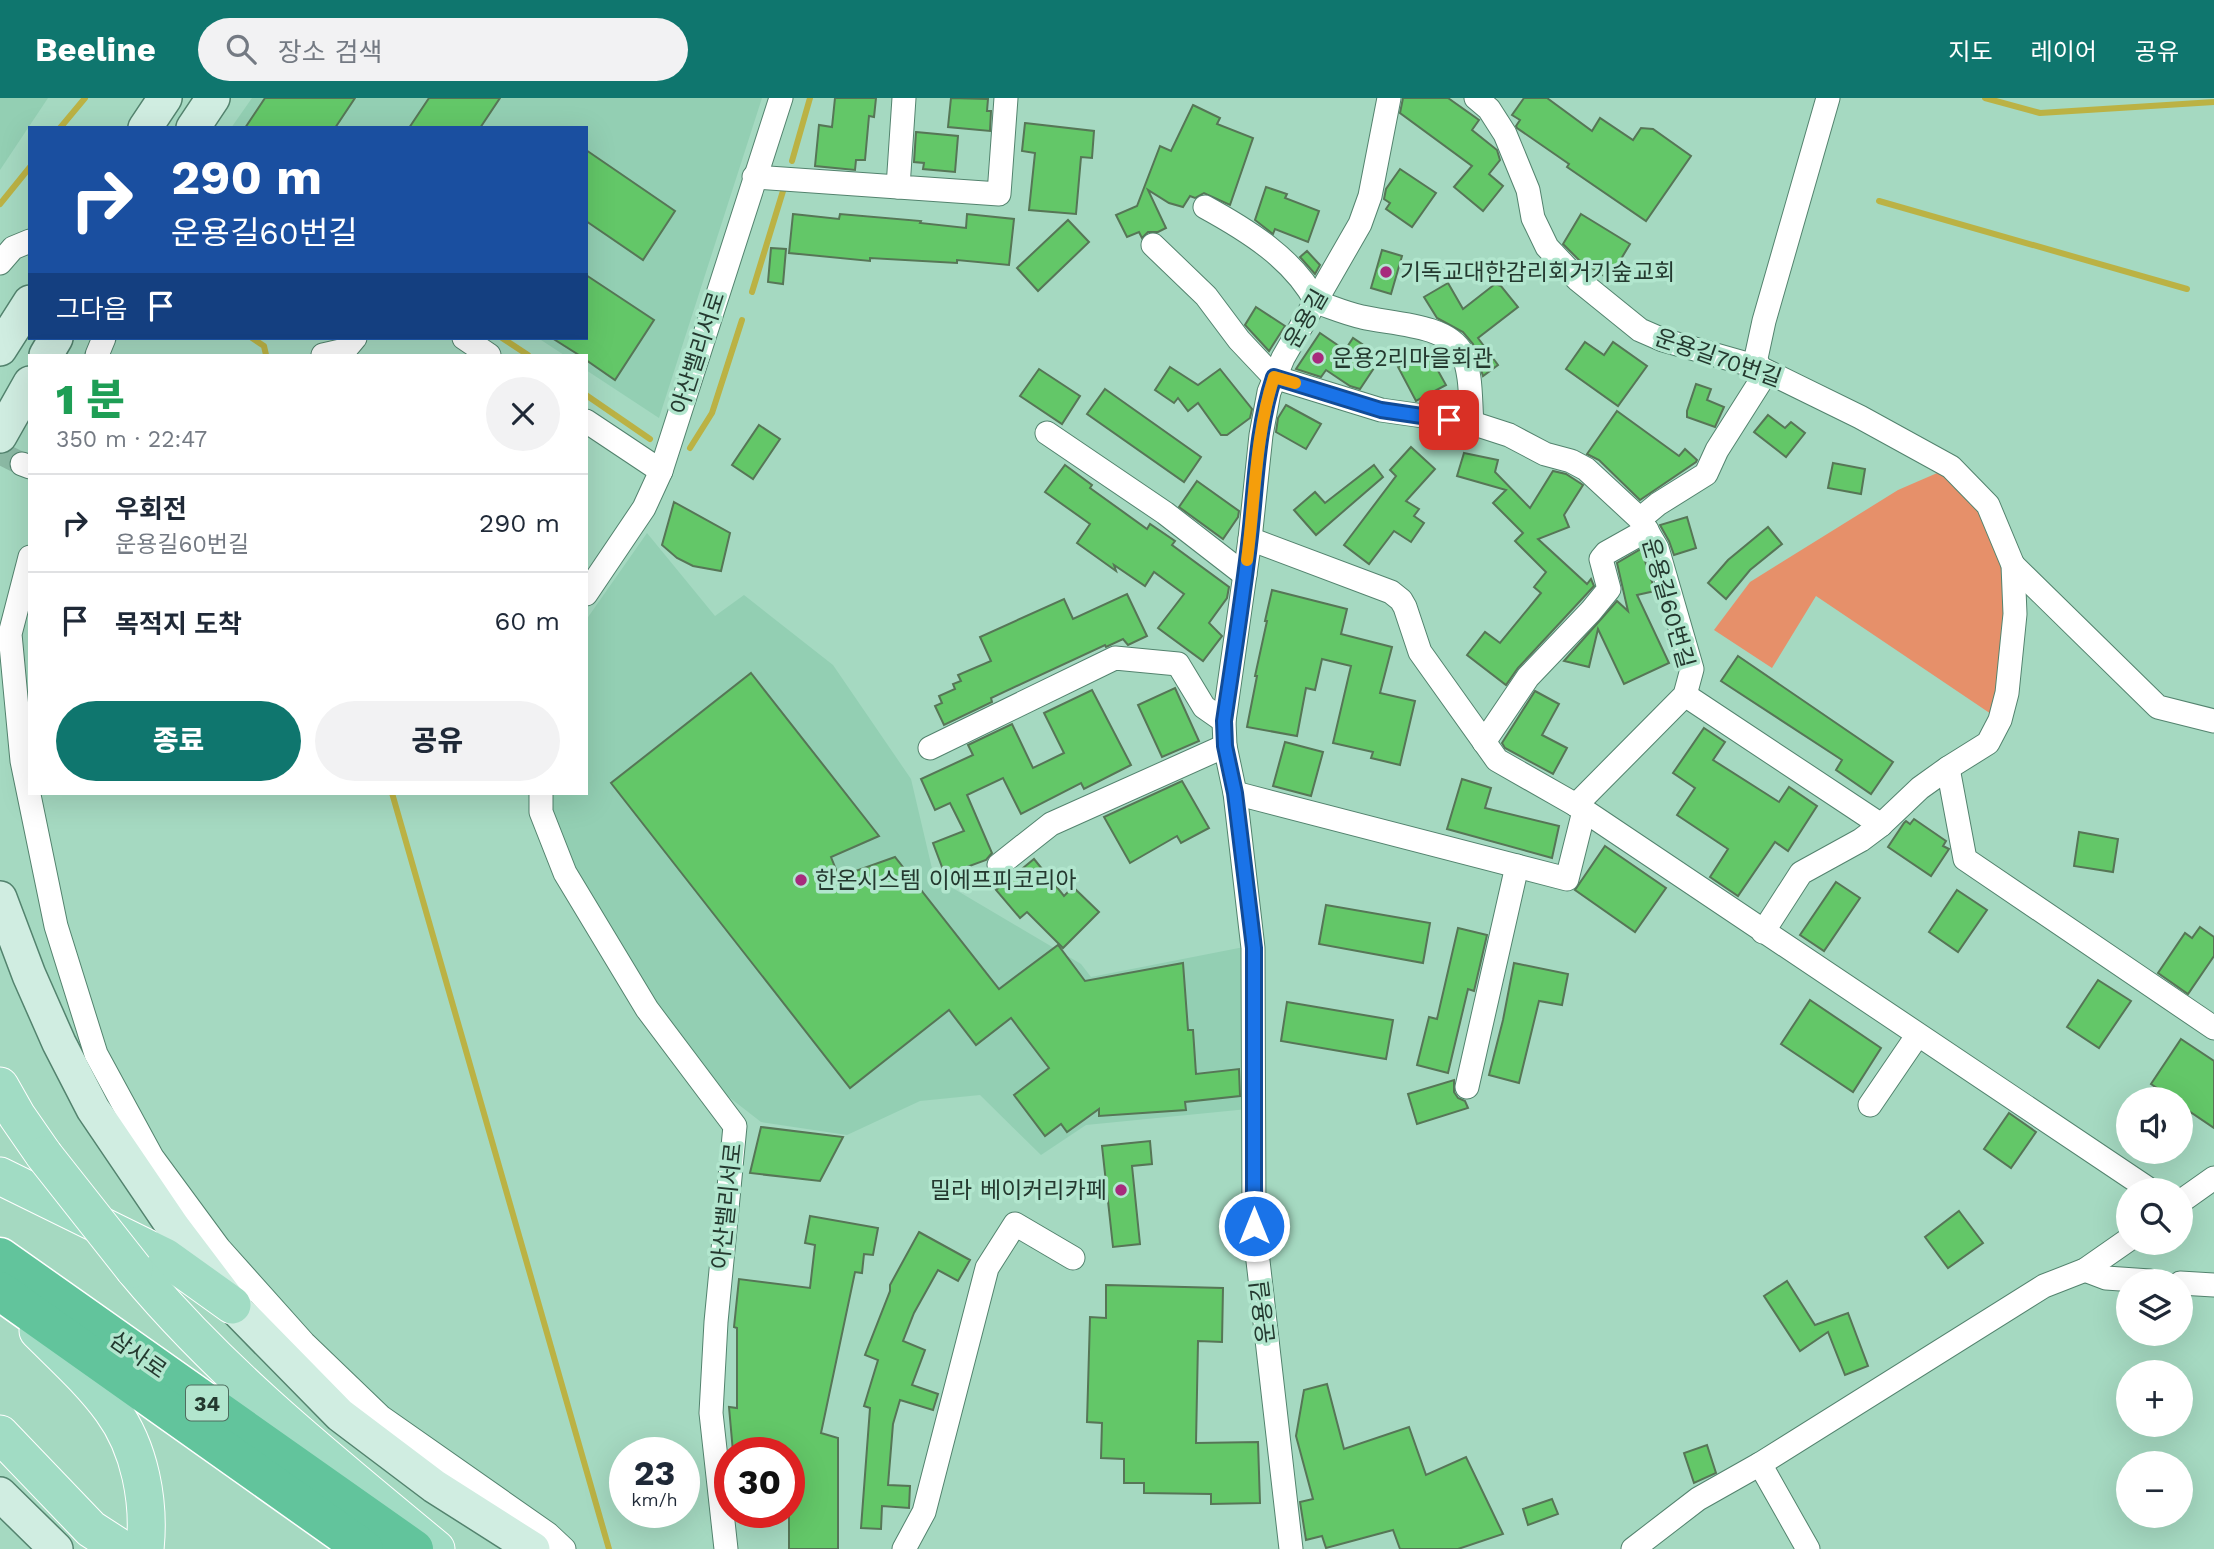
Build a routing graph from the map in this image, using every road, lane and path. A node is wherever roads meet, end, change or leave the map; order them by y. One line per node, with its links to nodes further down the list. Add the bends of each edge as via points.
1 (165, 98): 9 (street)
2 (213, 98): 10 (street)
3 (781, 98): 11 (street, 아산밸리서로)
4 (904, 98): 12 (street)
5 (1006, 98): 12 (street, via 999,194)
6 (1389, 98): 17 (street, 운용길, via 1360,224)
7 (1476, 98): 24 (street, 운용길70번길, via 1505,134 1547,247 1577,279 1640,330)
8 (1828, 98): 24 (street, via 1764,321)
9 (146, 126)
10 (193, 126)
11 (754, 177): 12 (street); 31 (street, 아산밸리서로)
12 (898, 187)
13 (1205, 207): 17 (street, via 1240,226 1278,256 1306,283)
14 (28, 242): 16 (street, via 13,248)
15 (1153, 245): 25 (street, 운용길60번길, via 1206,296)
16 (0, 263)
17 (1316, 302): 25 (street, 운용길); 28 (street, via 1448,337 1466,365)
18 (28, 305): 21 (street)
19 (353, 340): 22 (street, via 345,350)
20 (467, 340): 23 (street)
21 (0, 349)
22 (327, 354)
23 (488, 354)
24 (1758, 368): 32 (street, via 1762,379 1706,474 1658,504); 35 (street, 운용길70번길, via 1951,467 1988,505)
25 (1274, 377): 28 (street, 운용길60번길, via 1381,410); 33 (street, 운용길, via 1261,435)
26 (28, 387): 30 (street)
27 (588, 422): 31 (street)
28 (1472, 423): 32 (street, 운용길60번길, via 1571,461)
29 (1047, 433): 36 (street, via 1165,513)
30 (0, 436)
31 (661, 471): 37 (street, 아산밸리서로, via 643,508)
32 (1644, 525): 38 (street, 운용길60번길, via 1657,548 1692,669); 41 (street, via 1601,559 1609,589 1528,677)
33 (1250, 539): 36 (street, 운용길); 41 (street, via 1391,592 1401,600 1420,652)
34 (28, 565): 45 (street, via 10,634)
35 (2013, 565): 40 (street, via 2158,707); 44 (street, via 2015,614 2000,720 1988,743)
36 (1245, 575): 39 (street, 운용길)
37 (588, 591)
38 (1685, 695): 49 (street, 운용길60번길); 50 (street)
39 (1224, 721): 42 (street, 운용길); 43 (street, via 1204,707 1178,664 1115,658)
40 (2214, 721)
41 (1484, 742): 49 (street, via 1497,760)
42 (1225, 746): 46 (street, 운용길); 51 (street, via 1051,824)
43 (930, 748)
44 (1948, 768): 50 (street); 55 (street, via 1965,859)
45 (28, 790)
46 (1235, 793): 52 (street); 86 (street, 운용길, via 1254,948 1254,1226)
47 (29, 795): 83 (street, via 56,926 96,1054 160,1167 219,1248 304,1343 381,1417)
48 (541, 795): 84 (street, 아산밸리서로, via 541,812 565,873 647,1009 734,1126 711,1413)
49 (1580, 808): 52 (street, via 1567,879); 54 (street)
50 (1881, 825): 54 (street, via 1801,873)
51 (999, 865)
52 (1517, 866): 58 (street)
53 (0, 898): 72 (street, via 29,975 93,1109)
54 (1763, 932): 56 (street)
55 (2214, 1028)
56 (1917, 1035): 59 (street); 61 (street)
57 (0, 1086): 81 (main road, bridge, via 44,1155 188,1331 256,1397)
58 (1467, 1087)
59 (1870, 1105)
60 (0, 1176): 72 (main road, via 165,1257)
61 (2132, 1178)
62 (2214, 1178): 63 (street)
63 (2193, 1193)
64 (2116, 1248): 67 (street)
65 (0, 1257): 80 (highway, 삼사로 / 34)
66 (1073, 1258): 85 (street, via 1015,1224 986,1268 924,1512)
67 (2085, 1270): 68 (street); 74 (street, via 2044,1286)
68 (2116, 1279)
69 (2193, 1284): 70 (street)
70 (2214, 1285)
71 (0, 1292): 76 (main road, via 99,1394 124,1428 142,1482); 79 (highway, 삼사로 / 34)
72 (232, 1305): 82 (street, via 340,1415 434,1486)
73 (0, 1434): 78 (main road, via 91,1528)
74 (1760, 1464): 87 (street, via 1698,1499); 88 (street)
75 (0, 1494): 77 (street)
76 (146, 1533)
77 (56, 1549)
78 (122, 1549)
79 (364, 1549)
80 (414, 1549)
81 (436, 1549)
82 (533, 1549)
83 (564, 1549)
84 (726, 1549)
85 (904, 1549)
86 (1291, 1549)
87 (1633, 1549)
88 (1808, 1549)

